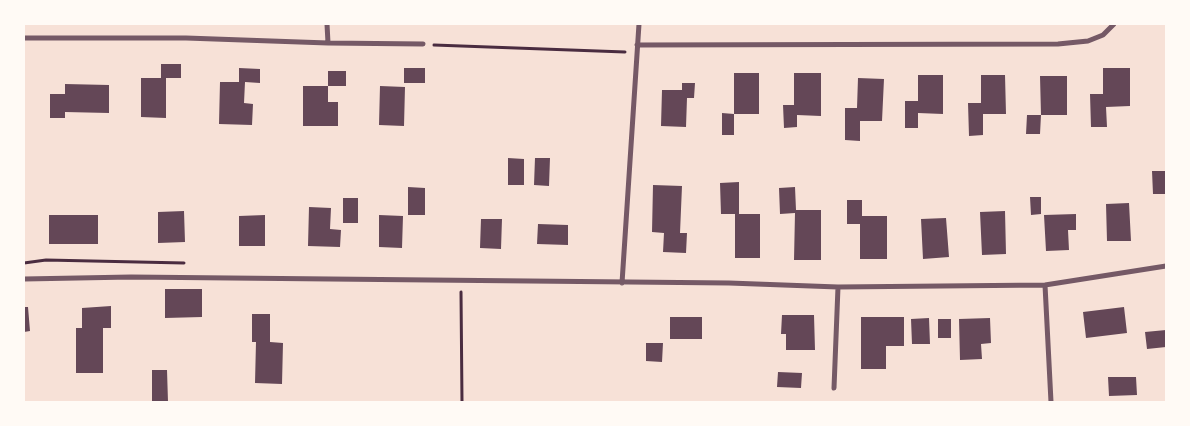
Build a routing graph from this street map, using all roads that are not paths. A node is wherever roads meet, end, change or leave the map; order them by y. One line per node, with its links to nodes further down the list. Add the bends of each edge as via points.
1 (327, 24): 5 (street)
2 (639, 24): 7 (street)
3 (1114, 24): 7 (street, via 1103,35 1088,41 1058,44)
4 (24, 38): 5 (street, via 186,38)
5 (328, 43): 6 (street)
6 (423, 44)
7 (638, 45): 10 (street)
8 (1166, 266): 11 (street)
9 (24, 279): 10 (street, via 131,277)
10 (622, 283): 12 (street)
11 (1046, 285): 12 (street); 14 (street)
12 (838, 287): 13 (street)
13 (834, 388)
14 (1051, 402)

